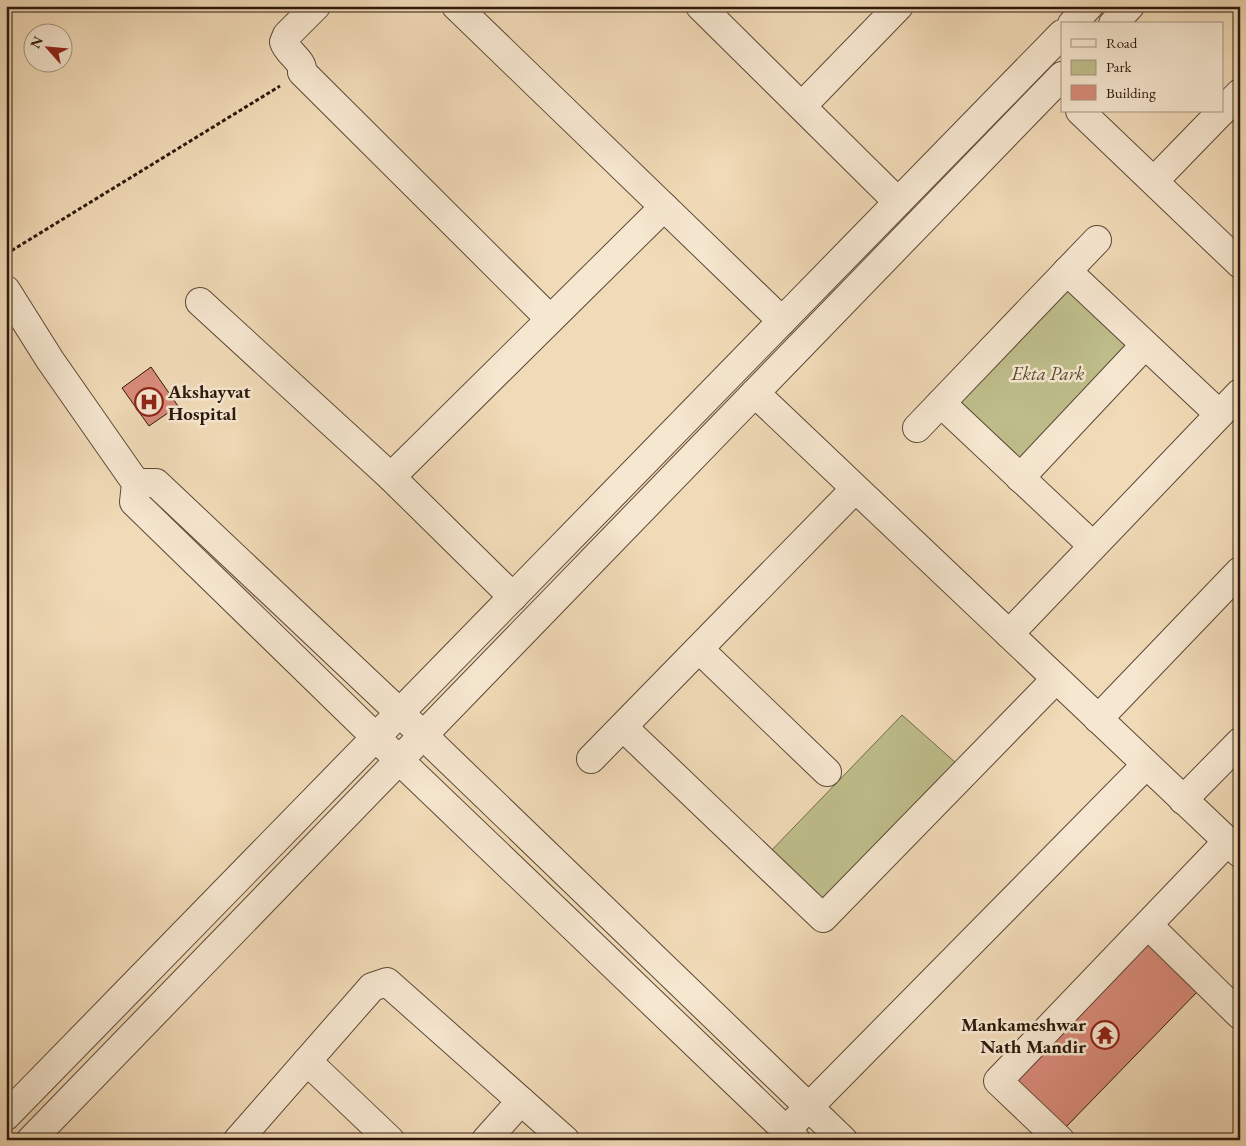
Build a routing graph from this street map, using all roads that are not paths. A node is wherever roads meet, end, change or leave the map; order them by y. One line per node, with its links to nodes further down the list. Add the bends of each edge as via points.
1 (456, 6): 16 (street)
2 (700, 6): 11 (street)
3 (1089, 6): 7 (street)
4 (1130, 6): 8 (street)
5 (894, 8): 11 (street)
6 (299, 12): 22 (street, via 284,42 287,50 302,65 302,72)
7 (1074, 22)
8 (1115, 22)
9 (1061, 35): 15 (street)
10 (1059, 85): 25 (street)
11 (802, 106): 15 (street)
12 (1081, 112): 14 (street)
13 (1222, 112): 14 (street)
14 (1154, 181): 18 (street)
15 (898, 202): 23 (street)
16 (664, 207): 22 (street); 23 (street)
17 (1097, 240): 19 (street)
18 (1240, 264)
19 (1067, 271): 24 (street); 27 (street)
20 (6, 290): 32 (street, via 50,360)
21 (200, 302): 30 (street)
22 (550, 319): 30 (street)
23 (782, 321): 36 (street)
24 (1145, 345): 28 (street); 31 (street)
25 (755, 393): 33 (street); 43 (street)
26 (1240, 393): 28 (street)
27 (941, 403): 29 (street); 31 (street)
28 (1219, 414): 34 (street)
29 (917, 428)
30 (391, 477): 36 (street)
31 (1020, 478): 34 (street)
32 (136, 483): 40 (street, via 156,483); 44 (street, via 134,502)
33 (855, 489): 37 (street); 38 (street)
34 (1093, 546): 37 (street)
35 (1240, 571): 41 (street)
36 (513, 597): 40 (street)
37 (1008, 634): 39 (street)
38 (699, 649): 42 (street); 49 (street)
39 (1056, 679): 41 (street); 42 (street, via 823,918)
40 (400, 713): 43 (street); 44 (street)
41 (1098, 719): 48 (street)
42 (623, 727): 46 (street)
43 (423, 735): 47 (street); 56 (street)
44 (376, 738): 47 (street); 57 (street)
45 (1240, 742): 50 (street)
46 (591, 759)
47 (399, 760): 58 (street); 59 (street)
48 (1146, 765): 50 (street); 56 (street)
49 (827, 772)
50 (1183, 800): 51 (street)
51 (1234, 848): 52 (street)
52 (1148, 925): 53 (street); 65 (street, via 998,1081)
53 (1240, 1015)
54 (307, 1061): 55 (street, via 372,987 387,982); 60 (street); 61 (street)
55 (521, 1100): 62 (street); 63 (street)
56 (808, 1107): 58 (street); 64 (street)
57 (8, 1110)
58 (786, 1137)
59 (31, 1140)
60 (238, 1140)
61 (390, 1140)
62 (486, 1140)
63 (565, 1140)
64 (843, 1140)
65 (1060, 1140)

